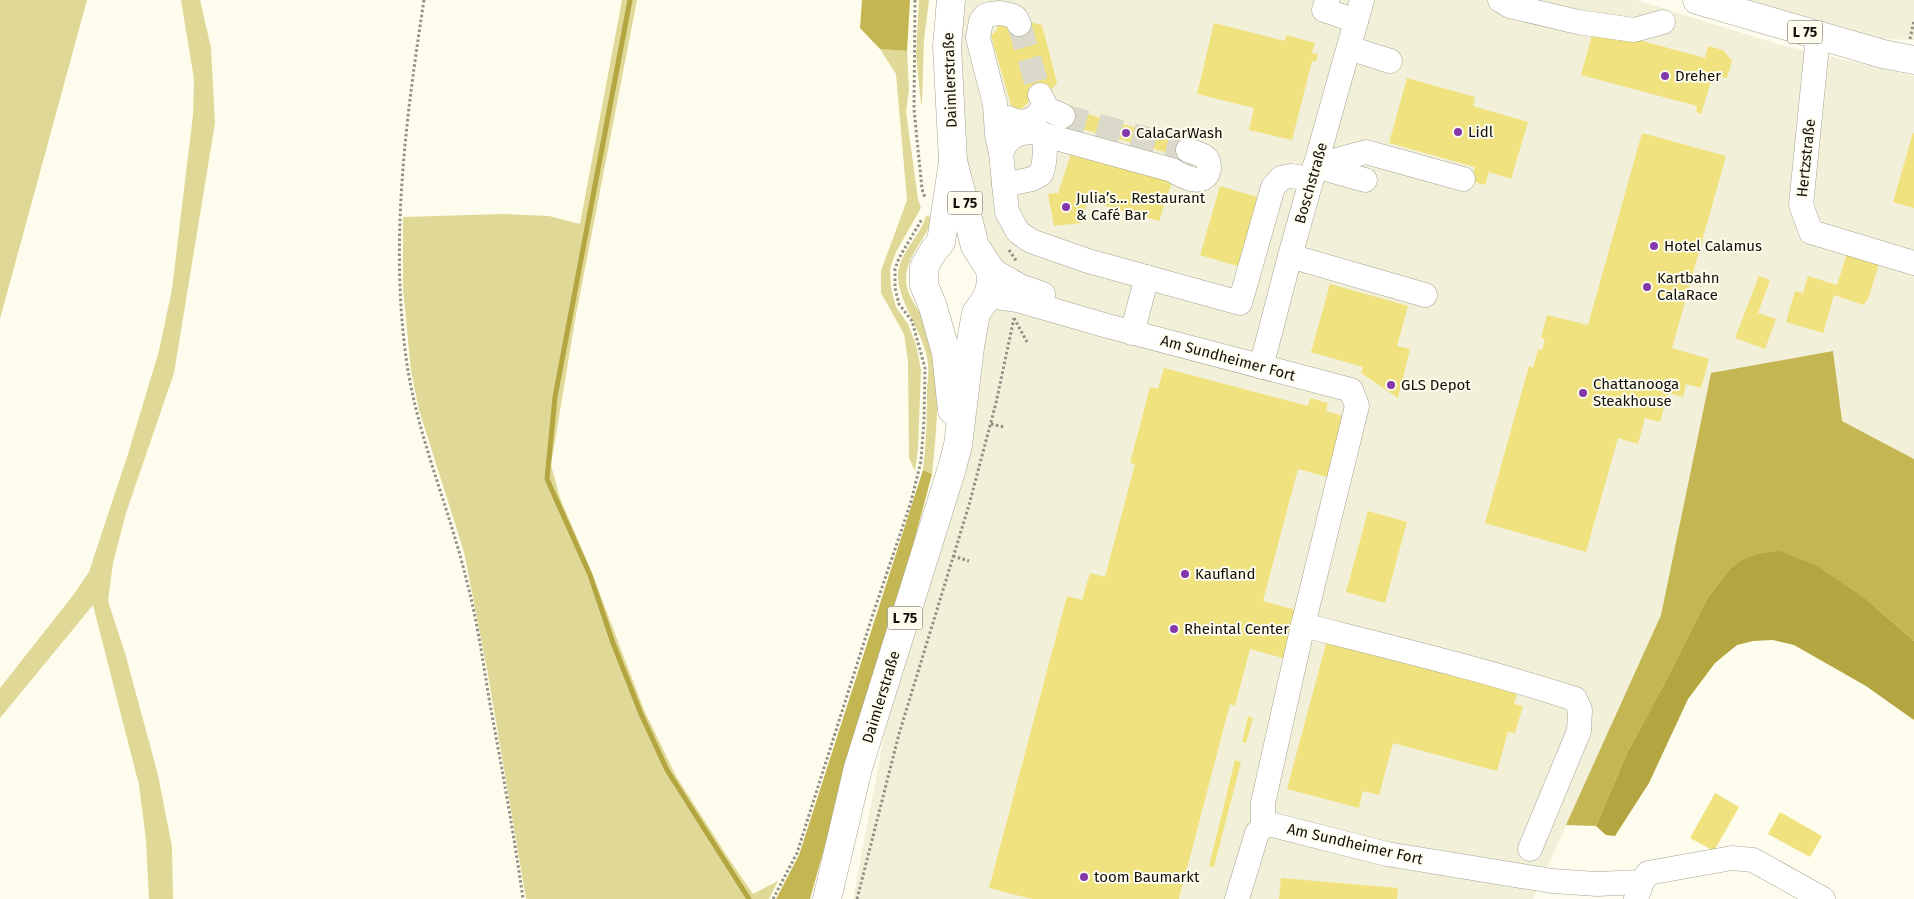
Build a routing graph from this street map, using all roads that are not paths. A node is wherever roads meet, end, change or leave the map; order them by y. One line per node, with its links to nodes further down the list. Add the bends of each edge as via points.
1 (951, 0): 17 (main road, Daimlerstraße / L 75, via 947,46)
2 (1327, 0): 5 (street, via 1324,10)
3 (1500, 0): 6 (street, via 1510,6 1568,20 1634,30)
4 (1697, 0): 8 (main road, L 75)
5 (1359, 10): 9 (street, Boschstraße)
6 (1663, 22)
7 (1019, 24): 12 (street, via 1016,18 1000,13 985,16 981,21 978,38)
8 (1818, 36): 10 (main road, L 75, via 1883,54); 25 (street, Hertzstraße, via 1801,205 1811,232)
9 (1349, 48): 11 (street); 18 (street, Boschstraße)
10 (1912, 51)
11 (1390, 61)
12 (995, 104): 13 (street, via 1014,121 1027,122); 16 (street)
13 (1049, 105)
14 (1043, 134): 15 (street, via 1172,170 1186,179 1200,180 1207,176 1208,160); 16 (street, via 1023,132 1012,136); 21 (street, via 1047,181 1032,179)
15 (1188, 150)
16 (1000, 153): 21 (street)
17 (953, 161): 22 (main road, Daimlerstraße / L 75); 23 (main road, Daimlerstraße / L 75)
18 (1313, 173): 19 (street, via 1366,152); 20 (street); 24 (street, Boschstraße); 27 (street, via 1281,178 1272,187 1240,303)
19 (1463, 179)
20 (1365, 180)
21 (1004, 185): 27 (street, via 1007,212 1018,232 1031,241)
22 (941, 242): 23 (main road, via 958,240); 30 (main road, Daimlerstraße / L 75, via 924,267 924,285)
23 (975, 246): 26 (main road, Daimlerstraße / L 75)
24 (1290, 256): 28 (street); 33 (street, Boschstraße)
25 (1914, 263)
26 (990, 269): 29 (main road, Daimlerstraße / L 75); 31 (street, Am Sundheimer Fort)
27 (1148, 277): 32 (street)
28 (1425, 295)
29 (982, 304): 30 (main road, via 958,318 944,316); 31 (street, Am Sundheimer Fort, via 1018,300); 34 (main road, Daimlerstraße / L 75, via 970,347 960,435)
30 (933, 307): 34 (main road, Daimlerstraße / L 75, via 946,353 951,391)
31 (1104, 326): 32 (street, Am Sundheimer Fort)
32 (1132, 333): 33 (street, Am Sundheimer Fort)
33 (1261, 367): 35 (street, Am Sundheimer Fort, via 1351,390 1357,406)
34 (952, 468): 39 (main road, Daimlerstraße / L 75, via 858,768)
35 (1303, 624): 36 (street, via 1263,803); 37 (street, via 1443,660 1575,699 1580,710 1579,731)
36 (1263, 826): 38 (street, Am Sundheimer Fort, via 1273,825 1387,854 1552,881); 40 (street, via 1257,833)
37 (1530, 849)
38 (1639, 890): 41 (street, via 1648,873 1732,858 1753,860)
39 (827, 899)
40 (1237, 899)
41 (1823, 899)

